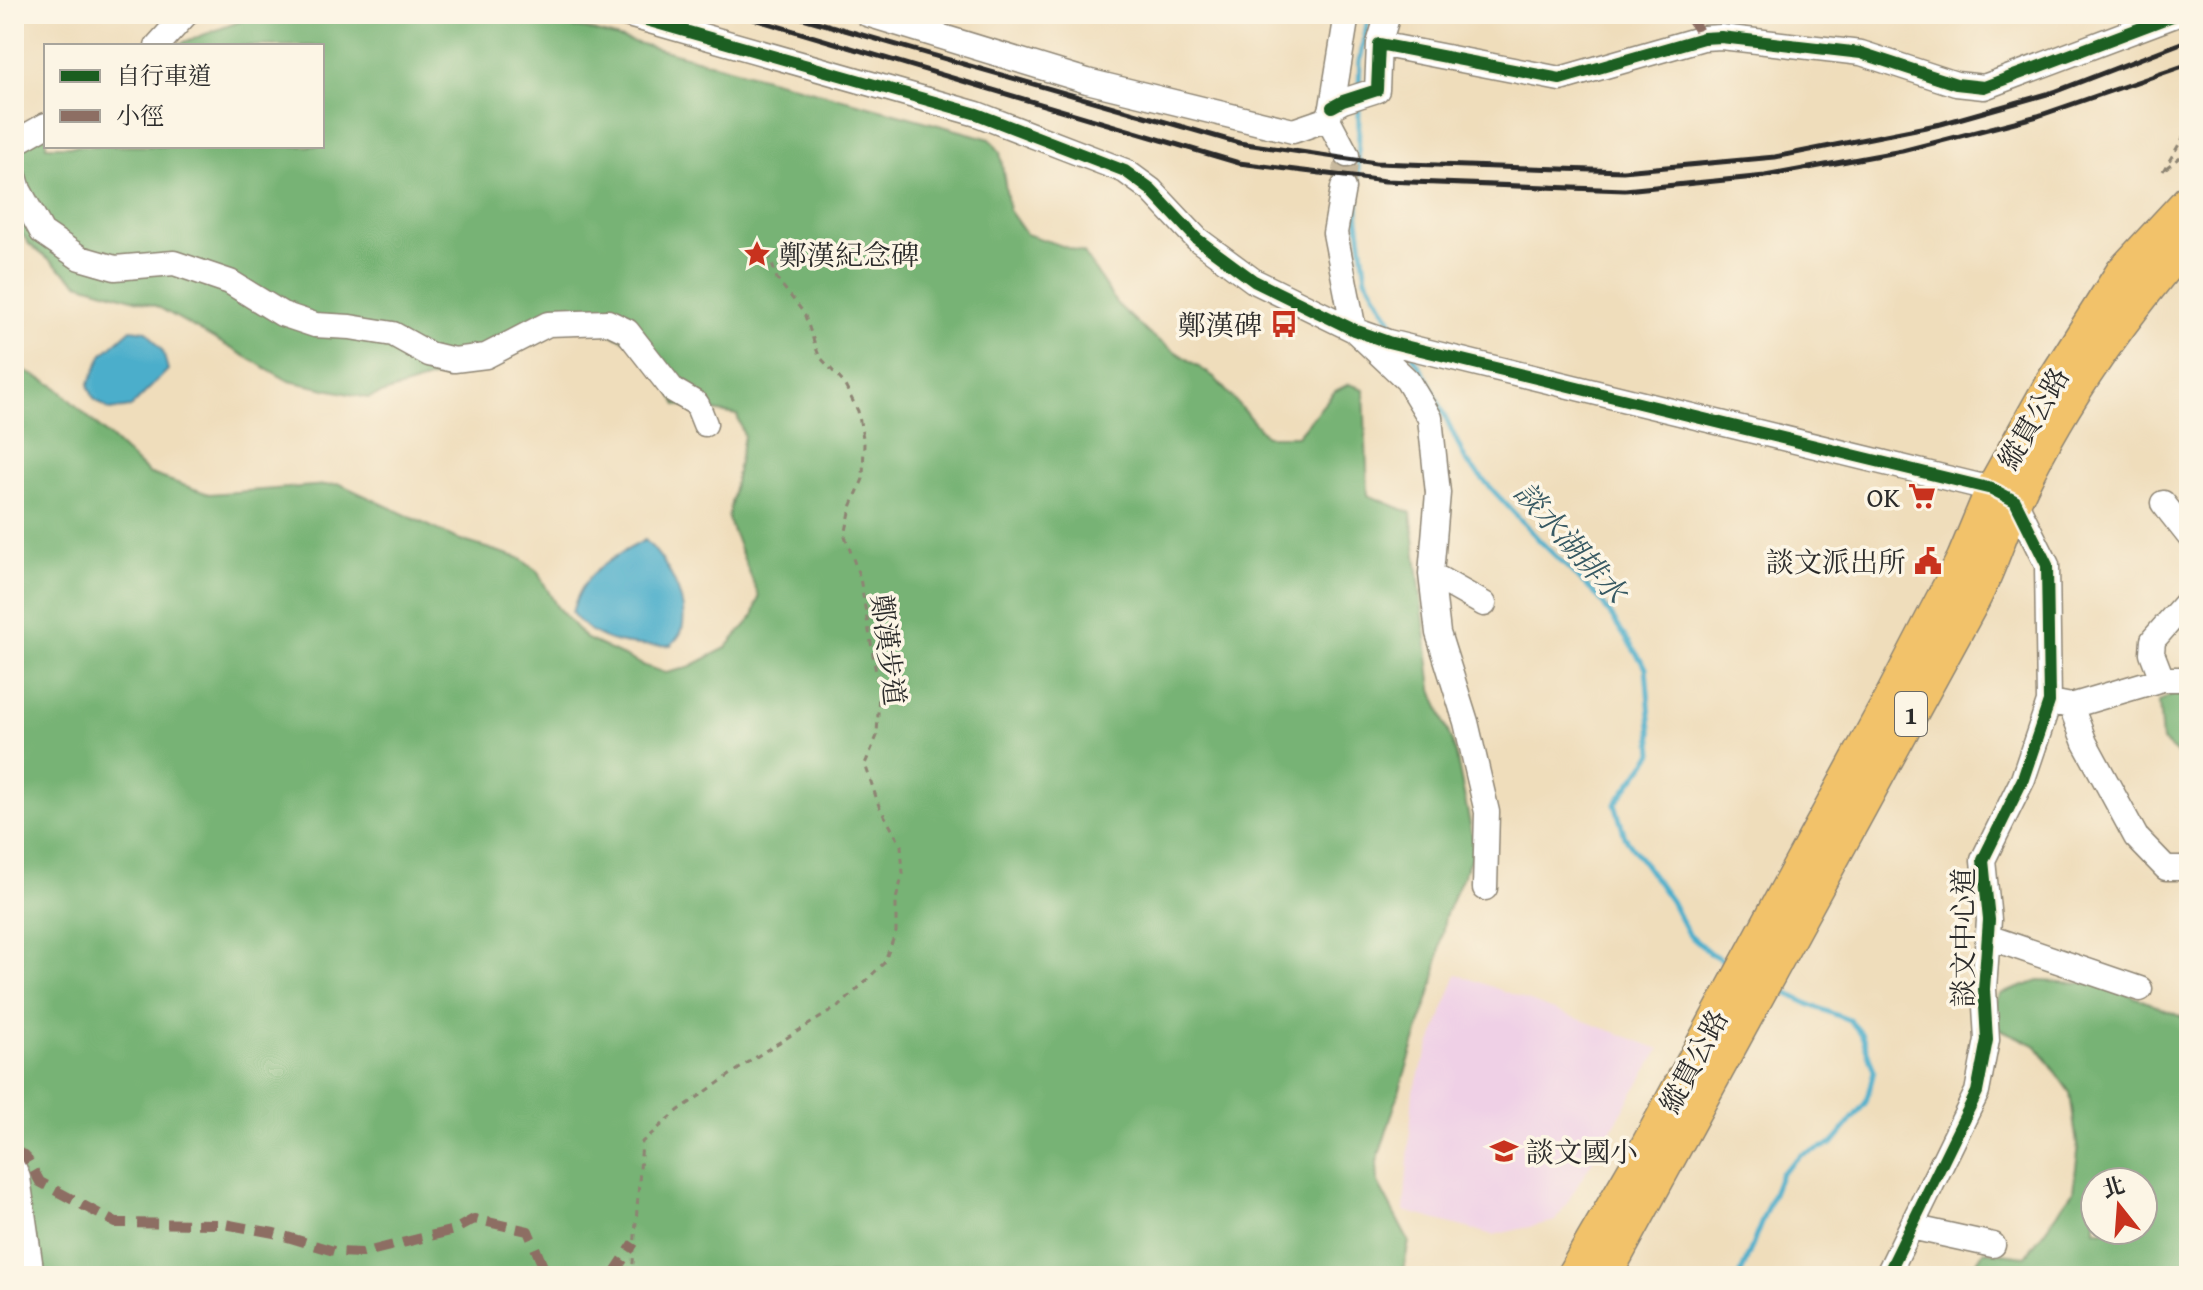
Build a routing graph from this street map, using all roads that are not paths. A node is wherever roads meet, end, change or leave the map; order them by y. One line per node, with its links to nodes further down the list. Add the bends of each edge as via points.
1 (186, 14): 7 (street)
2 (625, 14): 17 (street, via 977,114 1125,171 1151,190 1197,239 1254,281)
3 (869, 14): 9 (street, via 1087,81 1293,131)
4 (1347, 14): 9 (street)
5 (1388, 14): 8 (street)
6 (2178, 14): 8 (street, via 1984,87 1956,84 1861,53 1721,37 1560,79)
7 (159, 44)
8 (1379, 44): 9 (street, via 1377,90)
9 (1334, 109): 12 (street)
10 (44, 126): 11 (street)
11 (14, 147)
12 (1347, 155)
13 (14, 173): 18 (street, via 42,232 80,258 115,268 174,263 230,282 282,314 315,325 393,334 429,354 454,360 486,356 548,324 608,322 627,331 673,390 697,404)
14 (1343, 188): 17 (street, via 1335,233)
15 (2189, 200): 19 (main road, 縱貫公路 / 1, via 2122,272 2049,387)
16 (2189, 239): 19 (main road, 縱貫公路 / 1, via 2142,293)
17 (1354, 330): 19 (street, via 1447,358); 22 (street, via 1407,380 1430,418 1438,493)
18 (705, 424)
19 (2004, 495): 27 (street, 談文中心道, via 2047,565); 33 (main road, 縱貫公路 / 1, via 1963,559 1785,917)
20 (2163, 503): 21 (street)
21 (2189, 536)
22 (1431, 574): 24 (street); 29 (street, via 1438,633 1487,812)
23 (2189, 599): 25 (street, via 2153,640)
24 (1484, 604)
25 (2162, 679): 26 (street); 27 (street)
26 (2189, 679)
27 (2060, 704): 28 (street, via 2136,837 2166,868); 30 (street, 談文中心道, via 1983,860)
28 (2189, 868)
29 (1485, 888)
30 (1988, 937): 31 (street); 34 (street, 談文中心道, via 1987,1040 1977,1092)
31 (2140, 989)
32 (14, 1168): 36 (street)
33 (1648, 1171): 37 (main road, 縱貫公路 / 1); 38 (main road, 縱貫公路 / 1)
34 (1911, 1227): 35 (street); 39 (street, 談文中心道)
35 (1993, 1245)
36 (32, 1276)
37 (1572, 1276)
38 (1605, 1276)
39 (1887, 1276)

